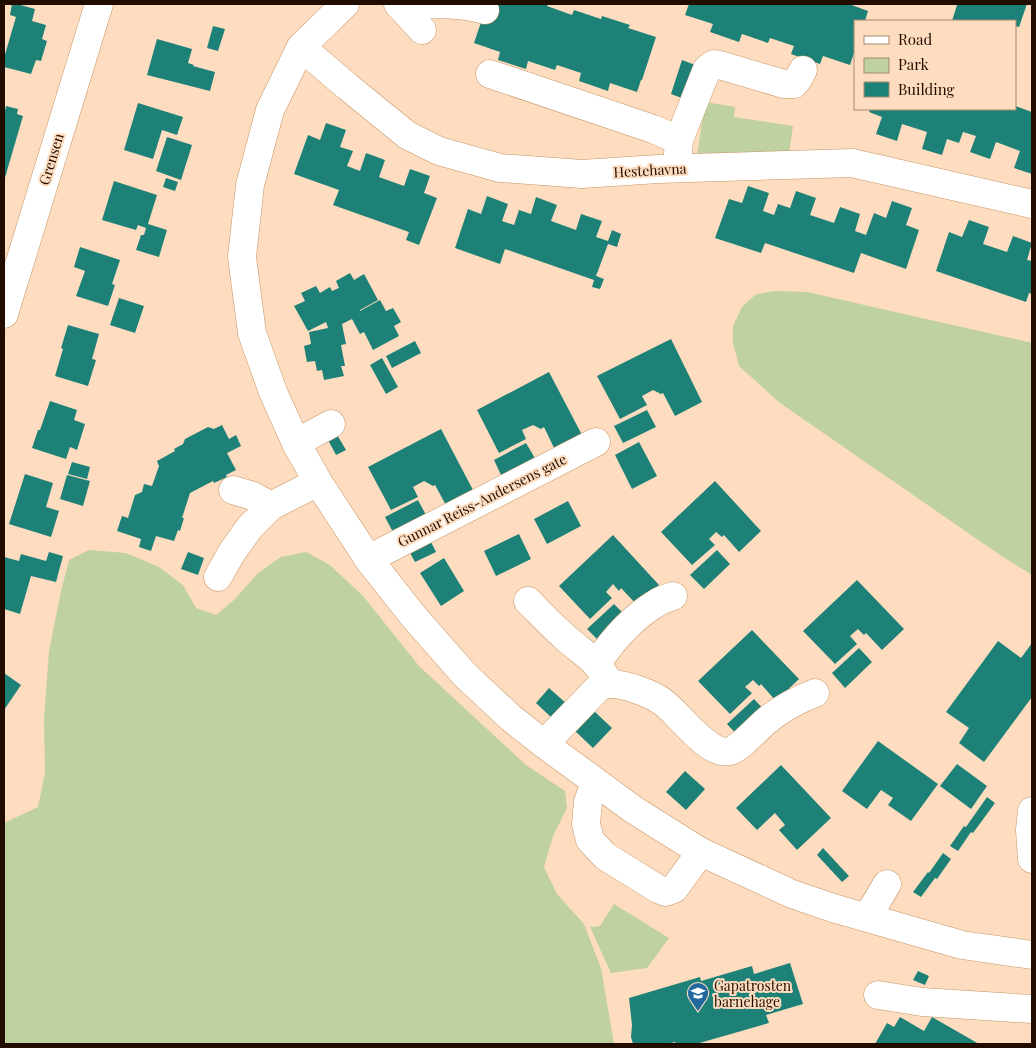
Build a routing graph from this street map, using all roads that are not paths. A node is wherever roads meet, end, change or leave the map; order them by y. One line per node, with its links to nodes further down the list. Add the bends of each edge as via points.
1 (99, 4): 12 (street, Grensen)
2 (346, 4): 6 (street)
3 (399, 5): 4 (street, via 460,4); 5 (street)
4 (485, 10)
5 (422, 30)
6 (301, 47): 10 (street, Hestehavna, via 408,136 439,151 500,168 582,174); 15 (street, via 270,110 250,185 242,257 252,333 272,392)
7 (802, 70): 9 (street, via 794,84 784,84 714,64 707,70)
8 (490, 74): 9 (street, via 653,128)
9 (679, 140): 10 (street)
10 (677, 168): 11 (street, Hestehavna, via 852,163)
11 (1032, 204)
12 (4, 314)
13 (331, 424): 15 (street)
14 (596, 442): 19 (street, Gunnar Reiss-Andersens gate)
15 (296, 443): 16 (street)
16 (318, 482): 18 (street); 19 (street)
17 (233, 490): 18 (street)
18 (271, 506): 20 (street, via 250,527)
19 (369, 560): 25 (street, via 465,675)
20 (218, 577)
21 (673, 596): 23 (street, via 656,602 613,641)
22 (528, 601): 23 (street)
23 (603, 673): 24 (street, via 652,695 704,742 723,752 735,749 783,709); 25 (street, via 599,687)
24 (815, 693)
25 (544, 744): 26 (street)
26 (595, 782): 28 (street); 28 (street, via 588,802 586,824 590,840 604,856 665,892 674,889)
27 (1032, 811): 29 (street)
28 (701, 852): 31 (street, via 792,894)
29 (1032, 859)
30 (887, 884): 31 (street)
31 (869, 918): 32 (street, via 962,945)
32 (1032, 955)
33 (878, 995): 34 (street, via 922,1002)
34 (1032, 1008)

